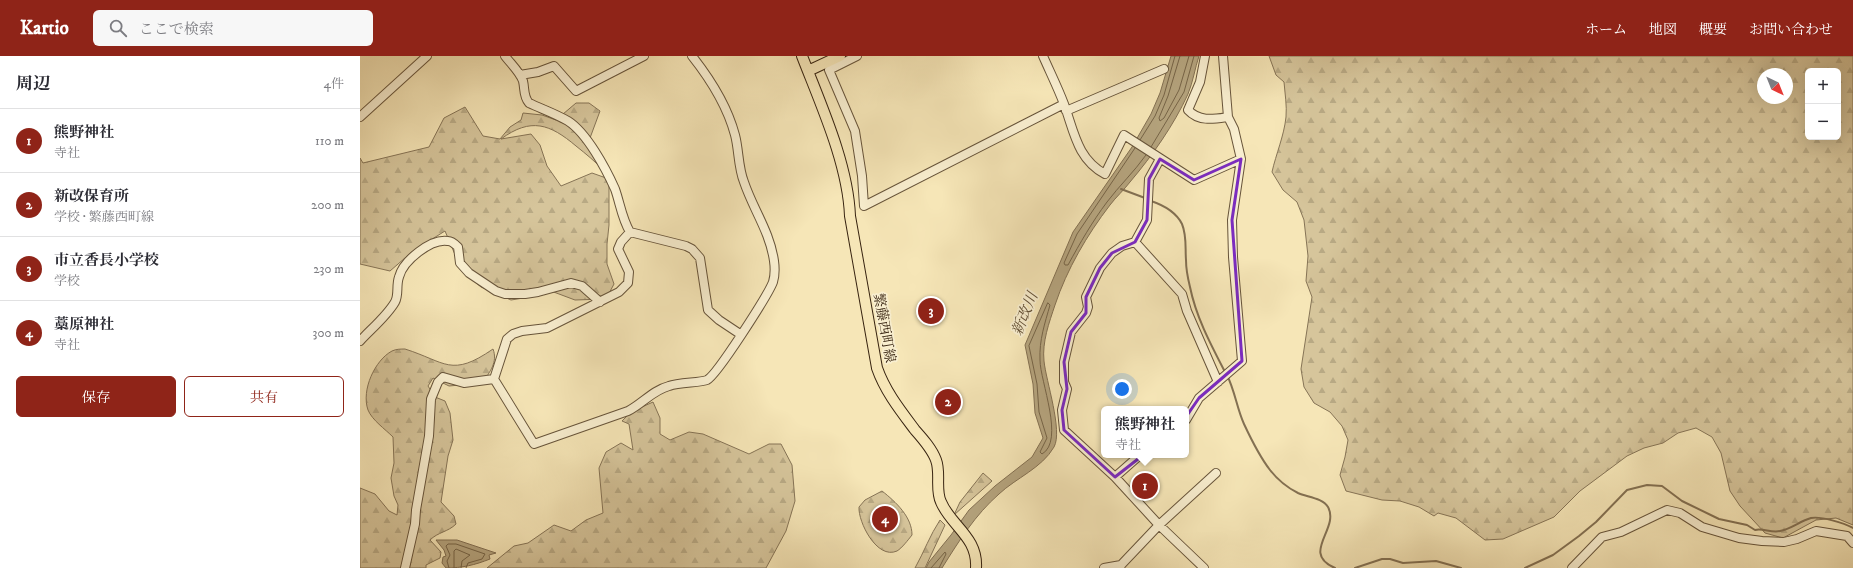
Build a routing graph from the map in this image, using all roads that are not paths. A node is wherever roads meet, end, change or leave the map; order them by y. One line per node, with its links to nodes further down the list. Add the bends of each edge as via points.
1 (427, 56): 15 (street)
2 (505, 56): 13 (street)
3 (644, 56): 13 (street, via 576,91 554,66)
4 (692, 56): 22 (street, via 714,85 728,112 744,182 763,225 774,260 775,273 772,283)
5 (802, 56): 12 (main road, 繁藤西町線)
6 (840, 56): 12 (main road)
7 (857, 56): 14 (street, via 829,70 855,131 864,206)
8 (1043, 56): 14 (street)
9 (1205, 56): 16 (street, via 1200,82 1188,110 1206,120)
10 (1223, 56): 16 (street)
11 (1164, 69): 14 (street)
12 (808, 71): 34 (main road, 繁藤西町線, via 835,146 849,198 850,216 881,381 937,461 940,502 968,539 976,554)
13 (520, 75): 19 (street, via 525,98 529,103 569,122 589,143 607,171)
14 (1065, 107): 17 (street, via 1082,152 1093,168 1105,174 1124,135)
15 (360, 117)
16 (1228, 117): 18 (street, via 1234,129)
17 (1160, 159): 18 (street, via 1194,180); 20 (street, via 1149,179 1147,220)
18 (1241, 159): 25 (street, via 1232,220 1242,361)
19 (630, 232): 21 (street, via 618,249 629,272 628,283 619,292); 22 (street, via 692,249 700,258 708,310)
20 (1135, 242): 25 (street, via 1182,294); 29 (street, via 1122,246 1112,253 1100,268 1086,296 1086,313 1071,332 1064,362 1064,382 1067,389 1062,410 1064,430)
21 (600, 302): 23 (street, via 582,286 571,283 524,294 505,294 496,291 468,272 460,263 458,247 446,240 436,242 417,253 405,264 399,277 396,301); 24 (street, via 547,328 512,334 507,339)
22 (740, 334): 24 (street, via 720,366 707,380 668,386 656,391 628,411 534,444)
23 (360, 341)
24 (494, 380): 33 (street, via 464,383 443,377 438,382 431,399 429,436 415,524)
25 (1218, 382): 26 (street, via 1199,398)
26 (1189, 415)
27 (1137, 458): 29 (street)
28 (1216, 473): 30 (street)
29 (1115, 477): 30 (street)
30 (1159, 525): 32 (street); 36 (street)
31 (1853, 544): 37 (street, via 1847,536 1816,531 1784,542 1739,538 1702,527 1680,513 1667,510 1621,532 1602,536)
32 (1121, 566): 35 (street)
33 (404, 568)
34 (977, 568)
35 (1104, 568)
36 (1204, 568)
37 (1572, 568)

